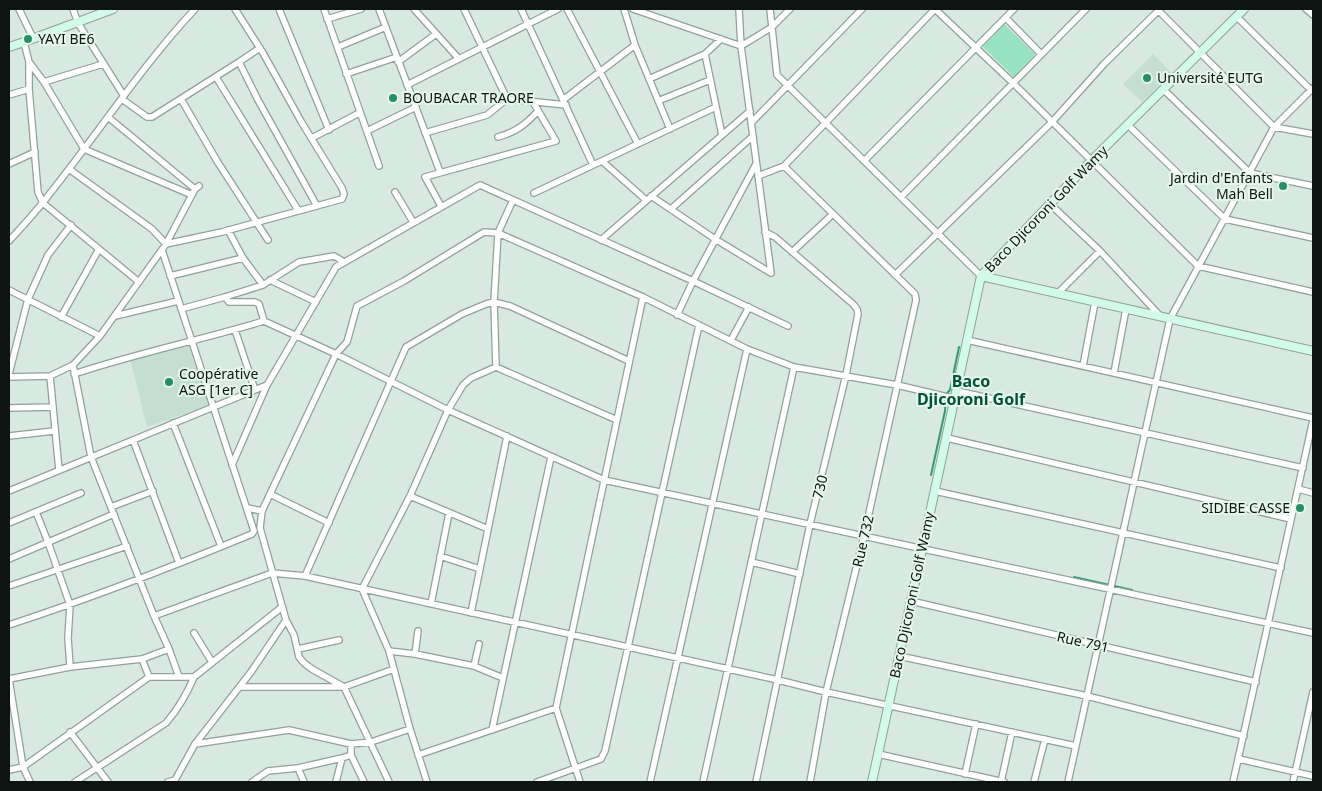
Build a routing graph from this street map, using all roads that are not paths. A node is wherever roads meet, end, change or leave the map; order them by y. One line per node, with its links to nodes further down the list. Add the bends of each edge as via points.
1 (19, 9): 37 (street)
2 (73, 9): 32 (street)
3 (113, 9): 27 (street)
4 (195, 9): 68 (street)
5 (235, 9): 45 (street)
6 (279, 9): 86 (street)
7 (324, 9): 31 (street)
8 (361, 9): 31 (street)
9 (379, 9): 34 (street)
10 (414, 9): 36 (street)
11 (464, 9): 44 (street)
12 (521, 9): 33 (street)
13 (558, 9): 33 (street)
14 (567, 9): 55 (street)
15 (624, 9): 40 (street)
16 (633, 9): 38 (street)
17 (739, 9): 41 (street)
18 (770, 9): 35 (street)
19 (790, 9): 35 (street)
20 (862, 9): 63 (street)
21 (935, 9): 46 (street); 80 (street)
22 (1014, 9): 30 (street)
23 (1086, 9): 49 (street)
24 (1159, 9): 47 (street); 81 (street)
25 (1244, 9): 29 (street, Baco Djicoroni Golf Wamy)
26 (1306, 9): 28 (street)
27 (100, 11): 32 (street)
28 (1313, 15)
29 (1236, 16): 47 (street, Baco Djicoroni Golf Wamy); 65 (street)
30 (1006, 18): 46 (street); 49 (street)
31 (327, 19): 43 (street)
32 (78, 23): 37 (street); 54 (street)
33 (528, 24): 44 (street); 73 (street)
34 (386, 27): 43 (street); 51 (street)
35 (772, 27): 41 (street); 63 (street, via 777,74)
36 (436, 34): 50 (street); 51 (street)
37 (33, 38): 39 (street)
38 (720, 39): 41 (street); 48 (street)
39 (24, 42): 42 (street); 52 (street)
40 (635, 45): 55 (street); 58 (street)
41 (741, 46): 77 (street)
42 (9, 47)
43 (338, 47): 56 (street)
44 (482, 47): 50 (street); 70 (street)
45 (260, 48): 53 (street); 93 (street)
46 (976, 48): 61 (street); 99 (street)
47 (1200, 52): 66 (street, Baco Djicoroni Golf Wamy); 84 (street)
48 (705, 54): 58 (street); 59 (street)
49 (1041, 54): 61 (street)
50 (459, 59): 62 (street)
51 (398, 60): 56 (street); 62 (street)
52 (29, 62): 60 (street); 64 (street)
53 (239, 62): 57 (street); 118 (street)
54 (103, 64): 60 (street); 68 (street)
55 (600, 72): 73 (street); 94 (street)
56 (346, 74): 78 (street)
57 (216, 77): 69 (street); 121 (street)
58 (649, 79): 71 (street)
59 (710, 80): 71 (street); 75 (street)
60 (44, 82): 95 (street)
61 (1013, 83): 81 (street); 113 (street)
62 (408, 85): 74 (street)
63 (788, 85): 80 (street); 82 (street)
64 (29, 89): 67 (street); 96 (street)
65 (1312, 89): 84 (street)
66 (1164, 90): 83 (street, Baco Djicoroni Golf Wamy); 107 (street)
67 (9, 95)
68 (123, 97): 69 (street, via 147,117); 79 (street)
69 (181, 99): 124 (street)
70 (507, 99): 72 (street); 88 (street, via 487,115)
71 (658, 100): 85 (street)
72 (533, 102): 73 (street); 76 (street)
73 (564, 103): 102 (street)
74 (416, 107): 87 (street); 88 (street)
75 (716, 107): 85 (street); 90 (street)
76 (538, 111): 92 (street, via 512,133); 106 (street, via 556,141)
77 (750, 111): 82 (street); 90 (street)
78 (359, 113): 86 (street); 87 (street)
79 (108, 117): 95 (street); 112 (street, via 197,187)
80 (824, 122): 99 (street); 104 (street)
81 (1052, 122): 97 (street); 130 (street)
82 (751, 123): 91 (street)
83 (1128, 125): 97 (street, Baco Djicoroni Golf Wamy); 123 (street)
84 (1274, 127): 89 (street); 107 (street)
85 (670, 129): 94 (street)
86 (329, 130): 93 (street)
87 (367, 131): 103 (street)
88 (425, 133): 106 (street)
89 (1313, 134)
90 (722, 135): 114 (street)
91 (753, 136): 101 (street); 120 (street)
92 (498, 137)
93 (312, 138): 118 (street, via 344,194 342,198)
94 (638, 144): 98 (street)
95 (84, 149): 105 (street); 112 (street)
96 (35, 152): 100 (street); 116 (street, via 38,192)
97 (1092, 160): 117 (street, Baco Djicoroni Golf Wamy); 143 (street)
98 (602, 161): 102 (street); 114 (street)
99 (864, 162): 113 (street)
100 (9, 164)
101 (756, 164): 108 (street); 132 (street)
102 (594, 165): 111 (street)
103 (379, 166)
104 (784, 166): 108 (street); 122 (street)
105 (69, 169): 116 (street); 136 (street, via 152,230)
106 (440, 172): 119 (street, via 425,177)
107 (1250, 173): 109 (street); 123 (street)
108 (758, 176): 128 (street)
109 (1313, 186)
110 (395, 192): 125 (street)
111 (534, 193)
112 (192, 195): 136 (street)
113 (901, 197): 130 (street)
114 (649, 198): 120 (street); 134 (street)
115 (513, 200): 119 (street, via 480,185); 129 (street); 134 (street)
116 (43, 203): 126 (street); 135 (street)
117 (1050, 204): 140 (street); 146 (street, Baco Djicoroni Golf Wamy)
118 (317, 206): 121 (street)
119 (441, 206): 125 (street)
120 (671, 209): 132 (street)
121 (298, 210): 124 (street)
122 (833, 214): 139 (street); 145 (street)
123 (1225, 219): 131 (street); 143 (street)
124 (257, 222): 127 (street); 133 (street)
125 (413, 222): 142 (street)
126 (71, 225): 137 (street); 156 (street, via 48,255)
127 (228, 230): 136 (street); 141 (street)
128 (765, 232): 132 (street, via 771,273); 139 (street, 730)
129 (498, 233): 154 (street); 159 (street); 180 (street, via 484,232 357,306 347,342)
130 (938, 234): 145 (street); 146 (street)
131 (1313, 238)
132 (715, 239): 148 (street)
133 (268, 240)
134 (601, 240): 148 (street)
135 (9, 242)
136 (166, 244): 138 (street)
137 (99, 249): 149 (street); 166 (street)
138 (162, 250): 144 (street); 149 (street)
139 (792, 252): 190 (street, 730, via 857,309)
140 (1100, 252): 153 (street); 167 (street)
141 (243, 258): 144 (street); 150 (street)
142 (344, 262): 147 (street, via 334,256 299,262); 158 (street, via 336,267)
143 (1198, 266): 152 (street); 168 (street)
144 (170, 276): 157 (street)
145 (895, 276): 194 (street, Rue 732, via 915,294 916,300)
146 (981, 276): 153 (street); 176 (street, Baco Djicoroni Golf Wamy)
147 (270, 280): 150 (street); 158 (street)
148 (693, 281): 161 (street); 164 (street)
149 (139, 282): 165 (street)
150 (264, 284): 155 (street)
151 (9, 290): 156 (street)
152 (1313, 292)
153 (1058, 293): 160 (street)
154 (643, 297): 164 (street); 181 (street)
155 (225, 298): 162 (street); 169 (street, via 229,302 259,304)
156 (28, 299): 166 (street); 188 (street)
157 (178, 301): 162 (street); 165 (street)
158 (316, 302): 174 (street)
159 (494, 302): 181 (street, via 510,306); 184 (street); 191 (street, via 462,314 406,347)
160 (1095, 302): 163 (street); 183 (street)
161 (749, 307): 171 (street); 175 (street)
162 (181, 308): 177 (street)
163 (1126, 309): 167 (street); 186 (street)
164 (676, 315): 170 (street)
165 (115, 316): 173 (street)
166 (61, 317): 173 (street)
167 (1161, 317): 168 (street)
168 (1170, 319): 179 (street); 192 (street)
169 (264, 321): 172 (street); 174 (street)
170 (699, 325): 175 (street); 222 (street)
171 (788, 326)
172 (234, 330): 177 (street); 195 (street)
173 (100, 336): 182 (street)
174 (296, 336): 180 (street); 193 (street)
175 (731, 340): 178 (street)
176 (967, 340): 183 (street); 196 (street, Baco Djicoroni Golf Wamy)
177 (192, 341): 187 (street); 198 (street)
178 (747, 349): 185 (street); 226 (street)
179 (1313, 351)
180 (336, 354): 191 (street); 224 (street)
181 (629, 361): 202 (street)
182 (73, 365): 187 (street); 189 (street)
183 (1083, 366): 186 (street)
184 (496, 367): 200 (street, via 466,381); 202 (street)
185 (794, 367): 190 (street); 233 (street)
186 (1114, 373): 192 (street)
187 (74, 374): 210 (street)
188 (9, 375): 189 (street)
189 (50, 376): 197 (street)
190 (846, 376): 194 (street); 237 (street, 730)
191 (391, 382): 200 (street); 236 (street)
192 (1156, 382): 201 (street); 205 (street)
193 (267, 385): 195 (street); 212 (street)
194 (897, 385): 196 (street); 240 (street, Rue 732)
195 (255, 390): 198 (street)
196 (956, 395): 205 (street); 208 (street, Baco Djicoroni Golf Wamy)
197 (53, 407): 199 (street); 204 (street)
198 (214, 407): 203 (street); 212 (street)
199 (9, 408)
200 (448, 410): 207 (street); 225 (street)
201 (1313, 419): 213 (street)
202 (617, 420): 215 (street)
203 (173, 424): 209 (street); 243 (street)
204 (54, 431): 206 (street); 214 (street)
205 (1145, 433): 213 (street); 216 (street)
206 (9, 436)
207 (507, 436): 211 (street); 238 (street)
208 (947, 438): 216 (street); 220 (street, Baco Djicoroni Golf Wamy)
209 (133, 440): 210 (street); 219 (street)
210 (91, 457): 214 (street); 227 (street)
211 (551, 457): 215 (street); 266 (street)
212 (232, 465): 228 (street)
213 (1303, 468): 217 (street)
214 (59, 470): 218 (street)
215 (604, 480): 222 (street); 272 (street)
216 (1134, 482): 234 (street); 239 (street)
217 (1298, 490): 223 (street); 234 (street)
218 (9, 491)
219 (153, 491): 227 (street); 248 (street)
220 (935, 491): 239 (street); 244 (street, Baco Djicoroni Golf Wamy)
221 (81, 493): 230 (street)
222 (662, 493): 226 (street); 276 (street)
223 (1313, 493)
224 (270, 494): 229 (street); 236 (street)
225 (410, 496): 231 (street); 257 (street)
226 (713, 503): 233 (street); 282 (street)
227 (111, 507): 232 (street)
228 (247, 508): 229 (street); 243 (street, via 254,528 252,534)
229 (262, 511): 252 (street, via 260,528)
230 (36, 512): 235 (street); 241 (street)
231 (449, 512): 238 (street); 245 (street)
232 (114, 514): 241 (street); 242 (street)
233 (762, 514): 237 (street); 247 (street)
234 (1291, 519): 249 (street)
235 (9, 523)
236 (329, 523): 254 (street)
237 (810, 524): 240 (street); 253 (street, 730)
238 (488, 529): 250 (street)
239 (1123, 533): 249 (street); 258 (street)
240 (864, 536): 244 (street); 298 (street, Rue 732)
241 (48, 542): 246 (street); 251 (street)
242 (127, 546): 251 (street); 255 (street)
243 (222, 546): 248 (street)
244 (922, 548): 258 (street); 259 (street, Baco Djicoroni Golf Wamy)
245 (440, 556): 250 (street); 260 (street)
246 (9, 559)
247 (751, 562): 253 (street); 288 (street)
248 (179, 563): 255 (street)
249 (1280, 568): 267 (street)
250 (480, 569): 263 (street)
251 (58, 570): 256 (street); 261 (street)
252 (272, 574): 254 (street); 262 (street); 264 (street)
253 (800, 574): 294 (street, 730)
254 (305, 576): 257 (street)
255 (139, 578): 261 (street); 264 (street)
256 (9, 586)
257 (362, 589): 260 (street); 279 (street)
258 (1110, 589): 267 (street); 275 (street)
259 (911, 601): 275 (street, Rue 791); 281 (street, Baco Djicoroni Golf Wamy)
260 (430, 604): 263 (street)
261 (70, 605): 268 (street); 286 (street)
262 (282, 608): 265 (street); 284 (street)
263 (471, 613): 266 (street)
264 (154, 616): 277 (street)
265 (286, 620): 278 (street); 296 (street)
266 (515, 622): 272 (street); 292 (street)
267 (1268, 623): 271 (street); 295 (street)
268 (9, 625)
269 (418, 631): 280 (street)
270 (194, 633): 284 (street)
271 (1313, 633)
272 (571, 635): 276 (street); 302 (street)
273 (339, 640): 278 (street)
274 (479, 644): 285 (street)
275 (1098, 646): 295 (street, Rue 791); 300 (street)
276 (628, 647): 282 (street); 322 (street, via 603,756)
277 (169, 649): 283 (street); 290 (street)
278 (298, 649): 297 (street, via 299,657 312,670)
279 (389, 651): 280 (street); 287 (street)
280 (415, 654): 285 (street)
281 (899, 656): 300 (street); 301 (street, Baco Djicoroni Golf Wamy)
282 (678, 658): 288 (street); 340 (street)
283 (142, 660): 286 (street); 289 (street)
284 (212, 662): 291 (street)
285 (474, 666): 292 (street)
286 (70, 667): 293 (street)
287 (394, 669): 297 (street); 304 (street)
288 (728, 669): 294 (street); 341 (street)
289 (149, 677): 290 (street); 306 (street)
290 (178, 677): 291 (street)
291 (194, 677): 320 (street, via 188,692 166,723)
292 (503, 678): 305 (street)
293 (9, 679): 319 (street)
294 (778, 680): 298 (street); 342 (street, 730)
295 (1256, 682): 308 (street)
296 (240, 687): 297 (street); 311 (street)
297 (344, 688): 310 (street)
298 (826, 692): 301 (street); 343 (street, Rue 732)
299 (1313, 692): 324 (street)
300 (1087, 696): 308 (street); 313 (street)
301 (888, 704): 303 (street); 314 (street, Baco Djicoroni Golf Wamy)
302 (556, 708): 305 (street); 322 (street)
303 (976, 724): 307 (street); 325 (street)
304 (410, 729): 310 (street); 316 (street)
305 (492, 730): 316 (street)
306 (70, 732): 319 (street); 320 (street)
307 (1012, 732): 309 (street); 345 (street)
308 (1244, 736): 318 (street)
309 (1045, 739): 313 (street); 346 (street)
310 (371, 742): 312 (street); 336 (street)
311 (195, 744): 312 (street, via 289,730); 328 (street)
312 (351, 744): 315 (street)
313 (1076, 746): 347 (street)
314 (878, 754): 325 (street); 344 (street, Baco Djicoroni Golf Wamy)
315 (351, 755): 317 (street); 335 (street)
316 (418, 755): 337 (street)
317 (342, 758): 321 (street); 334 (street)
318 (1239, 759): 324 (street); 348 (street)
319 (23, 768): 323 (street); 329 (street)
320 (98, 768): 330 (street); 331 (street)
321 (298, 768): 327 (street, via 270,771); 333 (street)
322 (576, 769): 338 (street); 339 (street)
323 (9, 770)
324 (1296, 772): 326 (street); 349 (street)
325 (965, 774): 345 (street)
326 (1313, 776)
327 (259, 780): 332 (street)
328 (173, 781)
329 (30, 782)
330 (75, 782)
331 (108, 782)
332 (252, 782)
333 (304, 782)
334 (336, 782)
335 (364, 782)
336 (389, 782)
337 (427, 782)
338 (537, 782)
339 (580, 782)
340 (650, 782)
341 (703, 782)
342 (756, 782)
343 (810, 782)
344 (872, 782)
345 (1002, 782)
346 (1034, 782)
347 (1068, 782)
348 (1234, 782)
349 (1293, 782)

